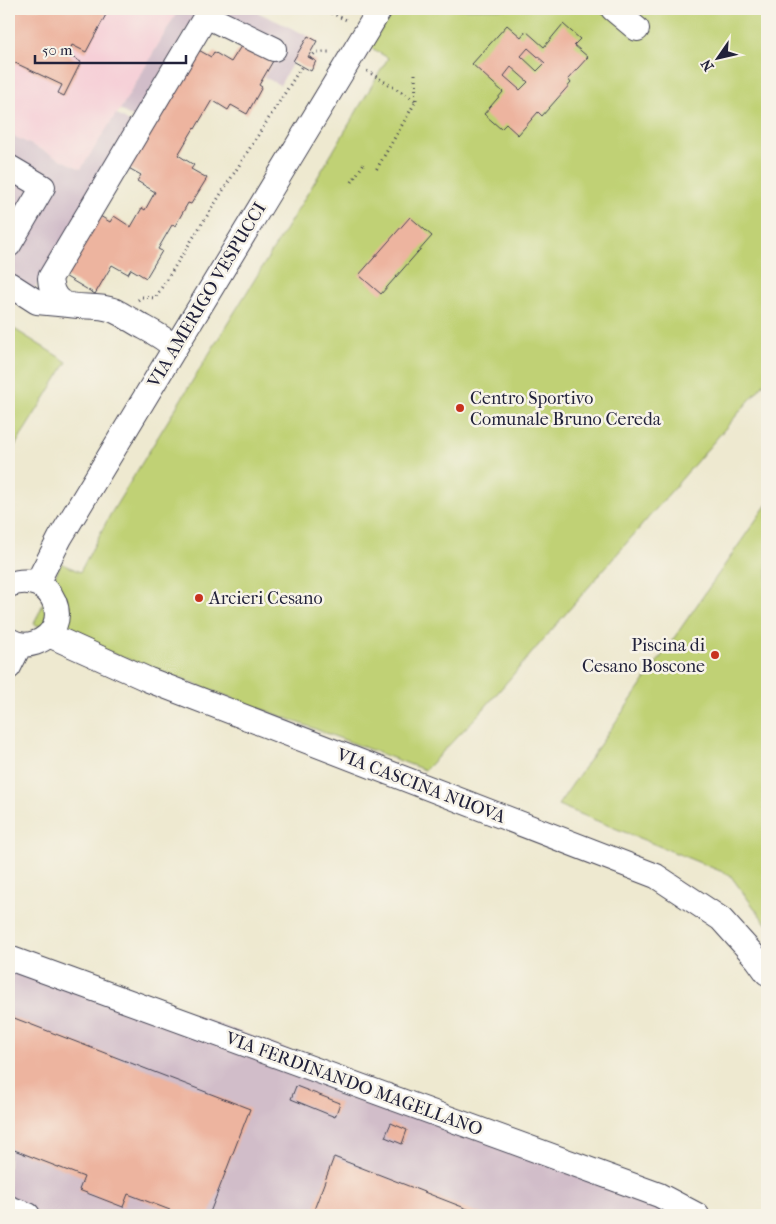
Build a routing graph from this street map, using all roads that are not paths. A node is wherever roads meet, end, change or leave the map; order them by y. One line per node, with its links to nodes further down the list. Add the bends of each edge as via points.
1 (380, 9): 9 (street, VIA AMERIGO VESPUCCI)
2 (613, 9): 3 (street)
3 (637, 29)
4 (274, 50): 8 (street, via 206,16 50,278 51,291 58,300)
5 (9, 167): 6 (street, via 43,187)
6 (9, 245)
7 (9, 284): 8 (street, via 37,302)
8 (69, 305): 9 (street, via 115,310)
9 (175, 348): 10 (street, VIA AMERIGO VESPUCCI, via 60,538)
10 (37, 583): 11 (street, via 17,582); 12 (street, via 52,596 56,606 57,617)
11 (9, 586)
12 (48, 635): 13 (street, via 30,645); 16 (street, VIA CASCINA NUOVA, via 158,683 656,876 721,919)
13 (14, 643): 14 (street)
14 (9, 667)
15 (9, 958): 19 (street, VIA FERDINANDO MAGELLANO, via 659,1195)
16 (767, 973)
17 (9, 1208): 18 (street)
18 (28, 1215)
19 (697, 1215)

